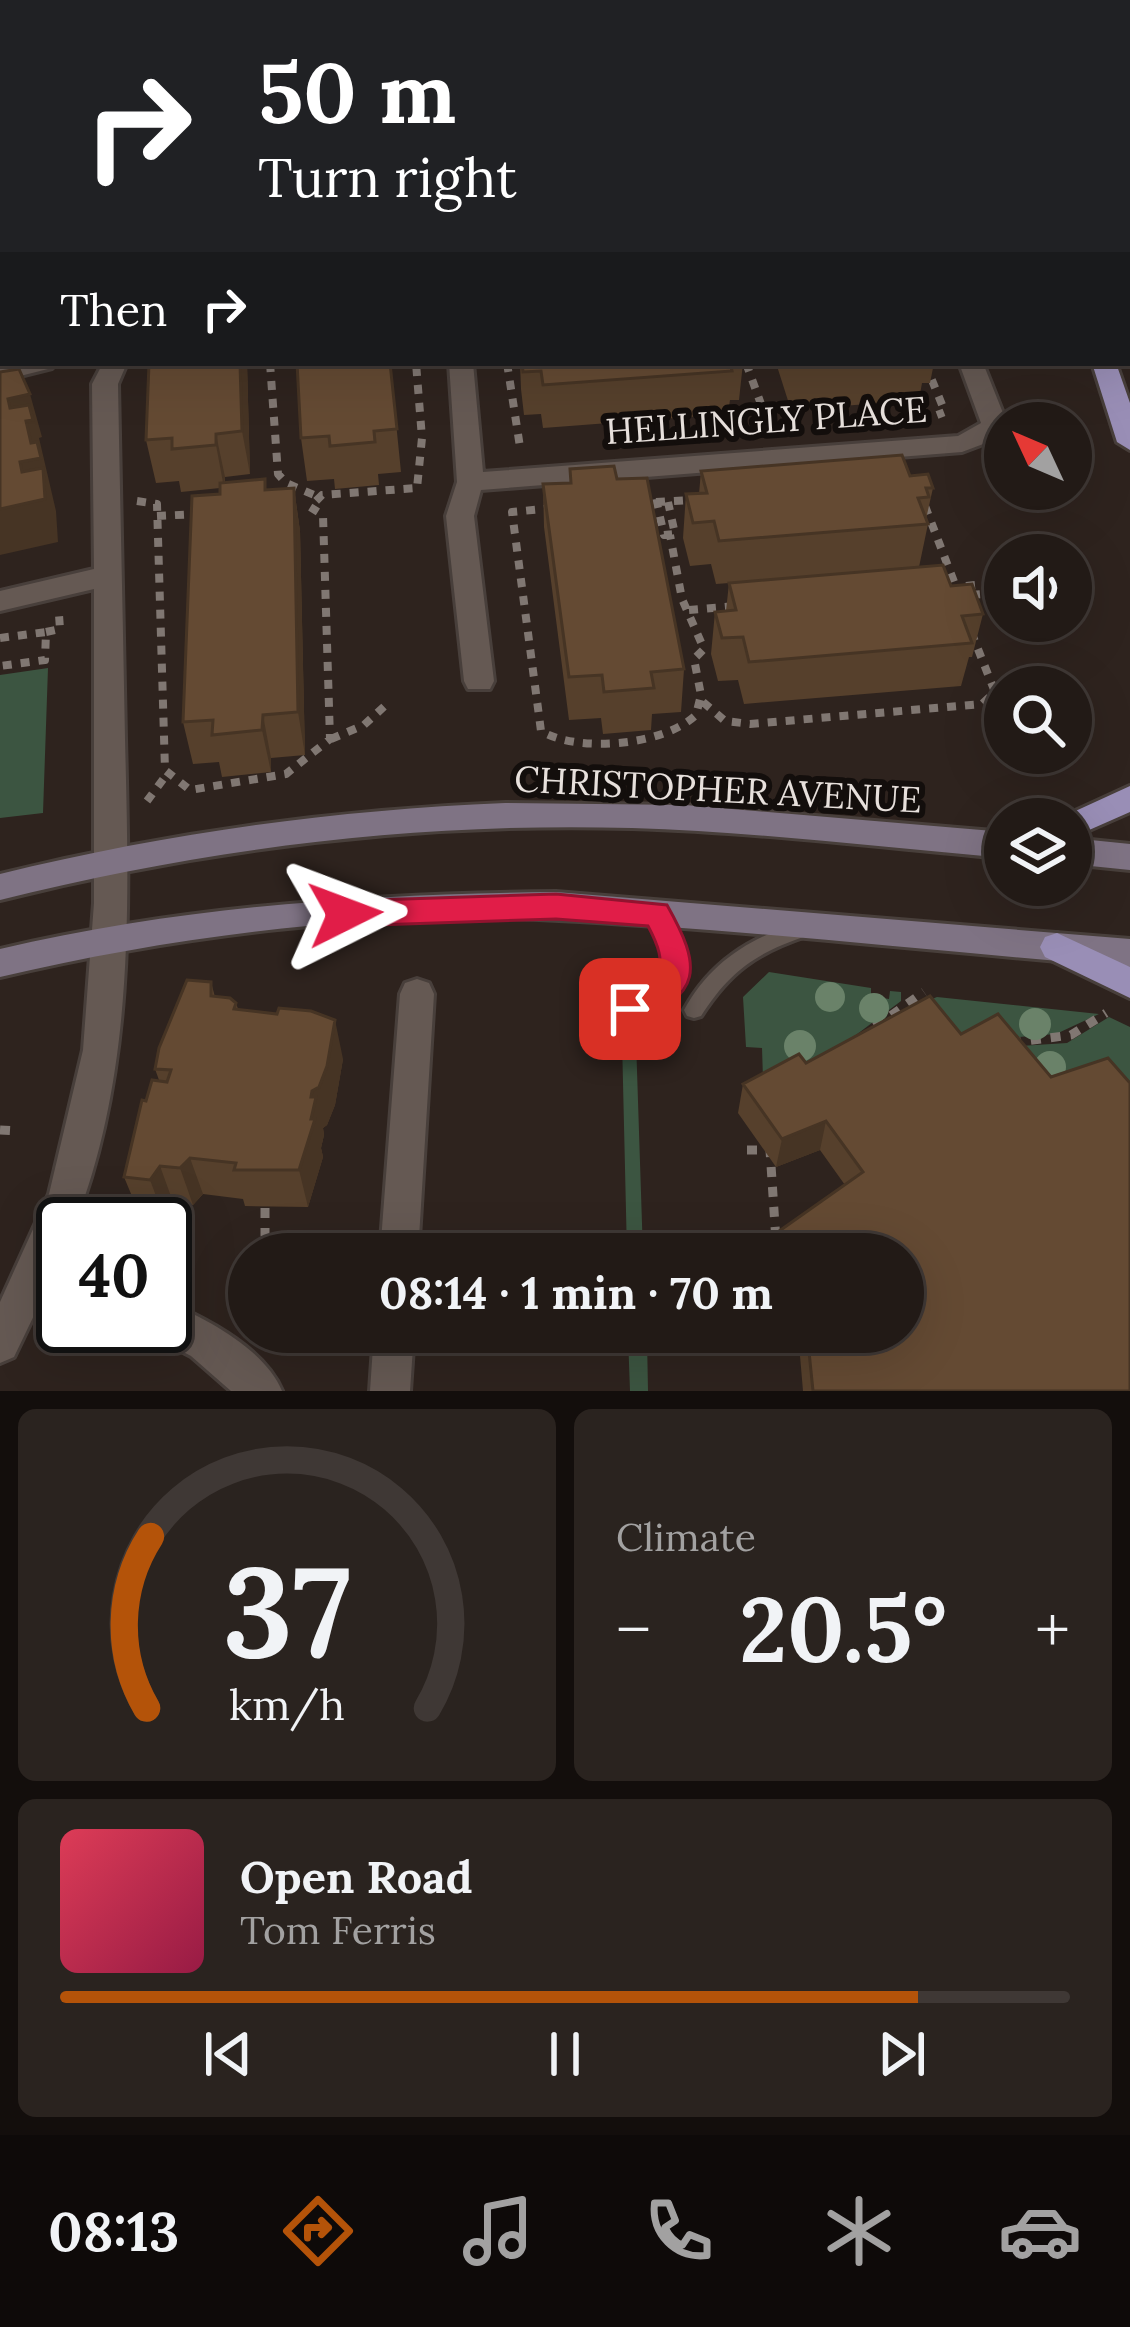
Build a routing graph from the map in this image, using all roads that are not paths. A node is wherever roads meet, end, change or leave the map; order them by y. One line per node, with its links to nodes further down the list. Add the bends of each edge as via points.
1 (30, 366): 6 (street)
2 (112, 366): 9 (street, via 105,384)
3 (460, 366): 8 (street)
4 (971, 366): 8 (street, HELLINGLY PLACE, via 994,423 978,440)
5 (1105, 366): 7 (main road)
6 (0, 373)
7 (1130, 442)
8 (470, 482): 11 (street, via 460,516)
9 (108, 576): 10 (street); 17 (street)
10 (0, 601)
11 (479, 681)
12 (1130, 798): 13 (main road)
13 (1092, 815)
14 (984, 843): 17 (street, CHRISTOPHER AVENUE, via 579,815 395,820)
15 (1092, 853): 16 (street)
16 (1130, 857)
17 (113, 862): 18 (street, CHRISTOPHER AVENUE); 21 (street)
18 (0, 887)
19 (657, 914): 20 (street); 21 (street, via 457,908); 27 (lane, via 676,949 674,977 650,1002)
20 (823, 927): 22 (street); 28 (lane, via 774,938 730,961)
21 (113, 938): 24 (street); 29 (street, via 98,1079)
22 (1057, 947): 23 (street); 25 (main road)
23 (1130, 953)
24 (0, 963)
25 (1130, 983)
26 (417, 994): 30 (street)
27 (620, 1010)
28 (694, 1010)
29 (69, 1197)
30 (400, 1233)
31 (36, 1300): 33 (street)
32 (192, 1335): 35 (street)
33 (0, 1342)
34 (393, 1353): 36 (street)
35 (262, 1391)
36 (390, 1391)

